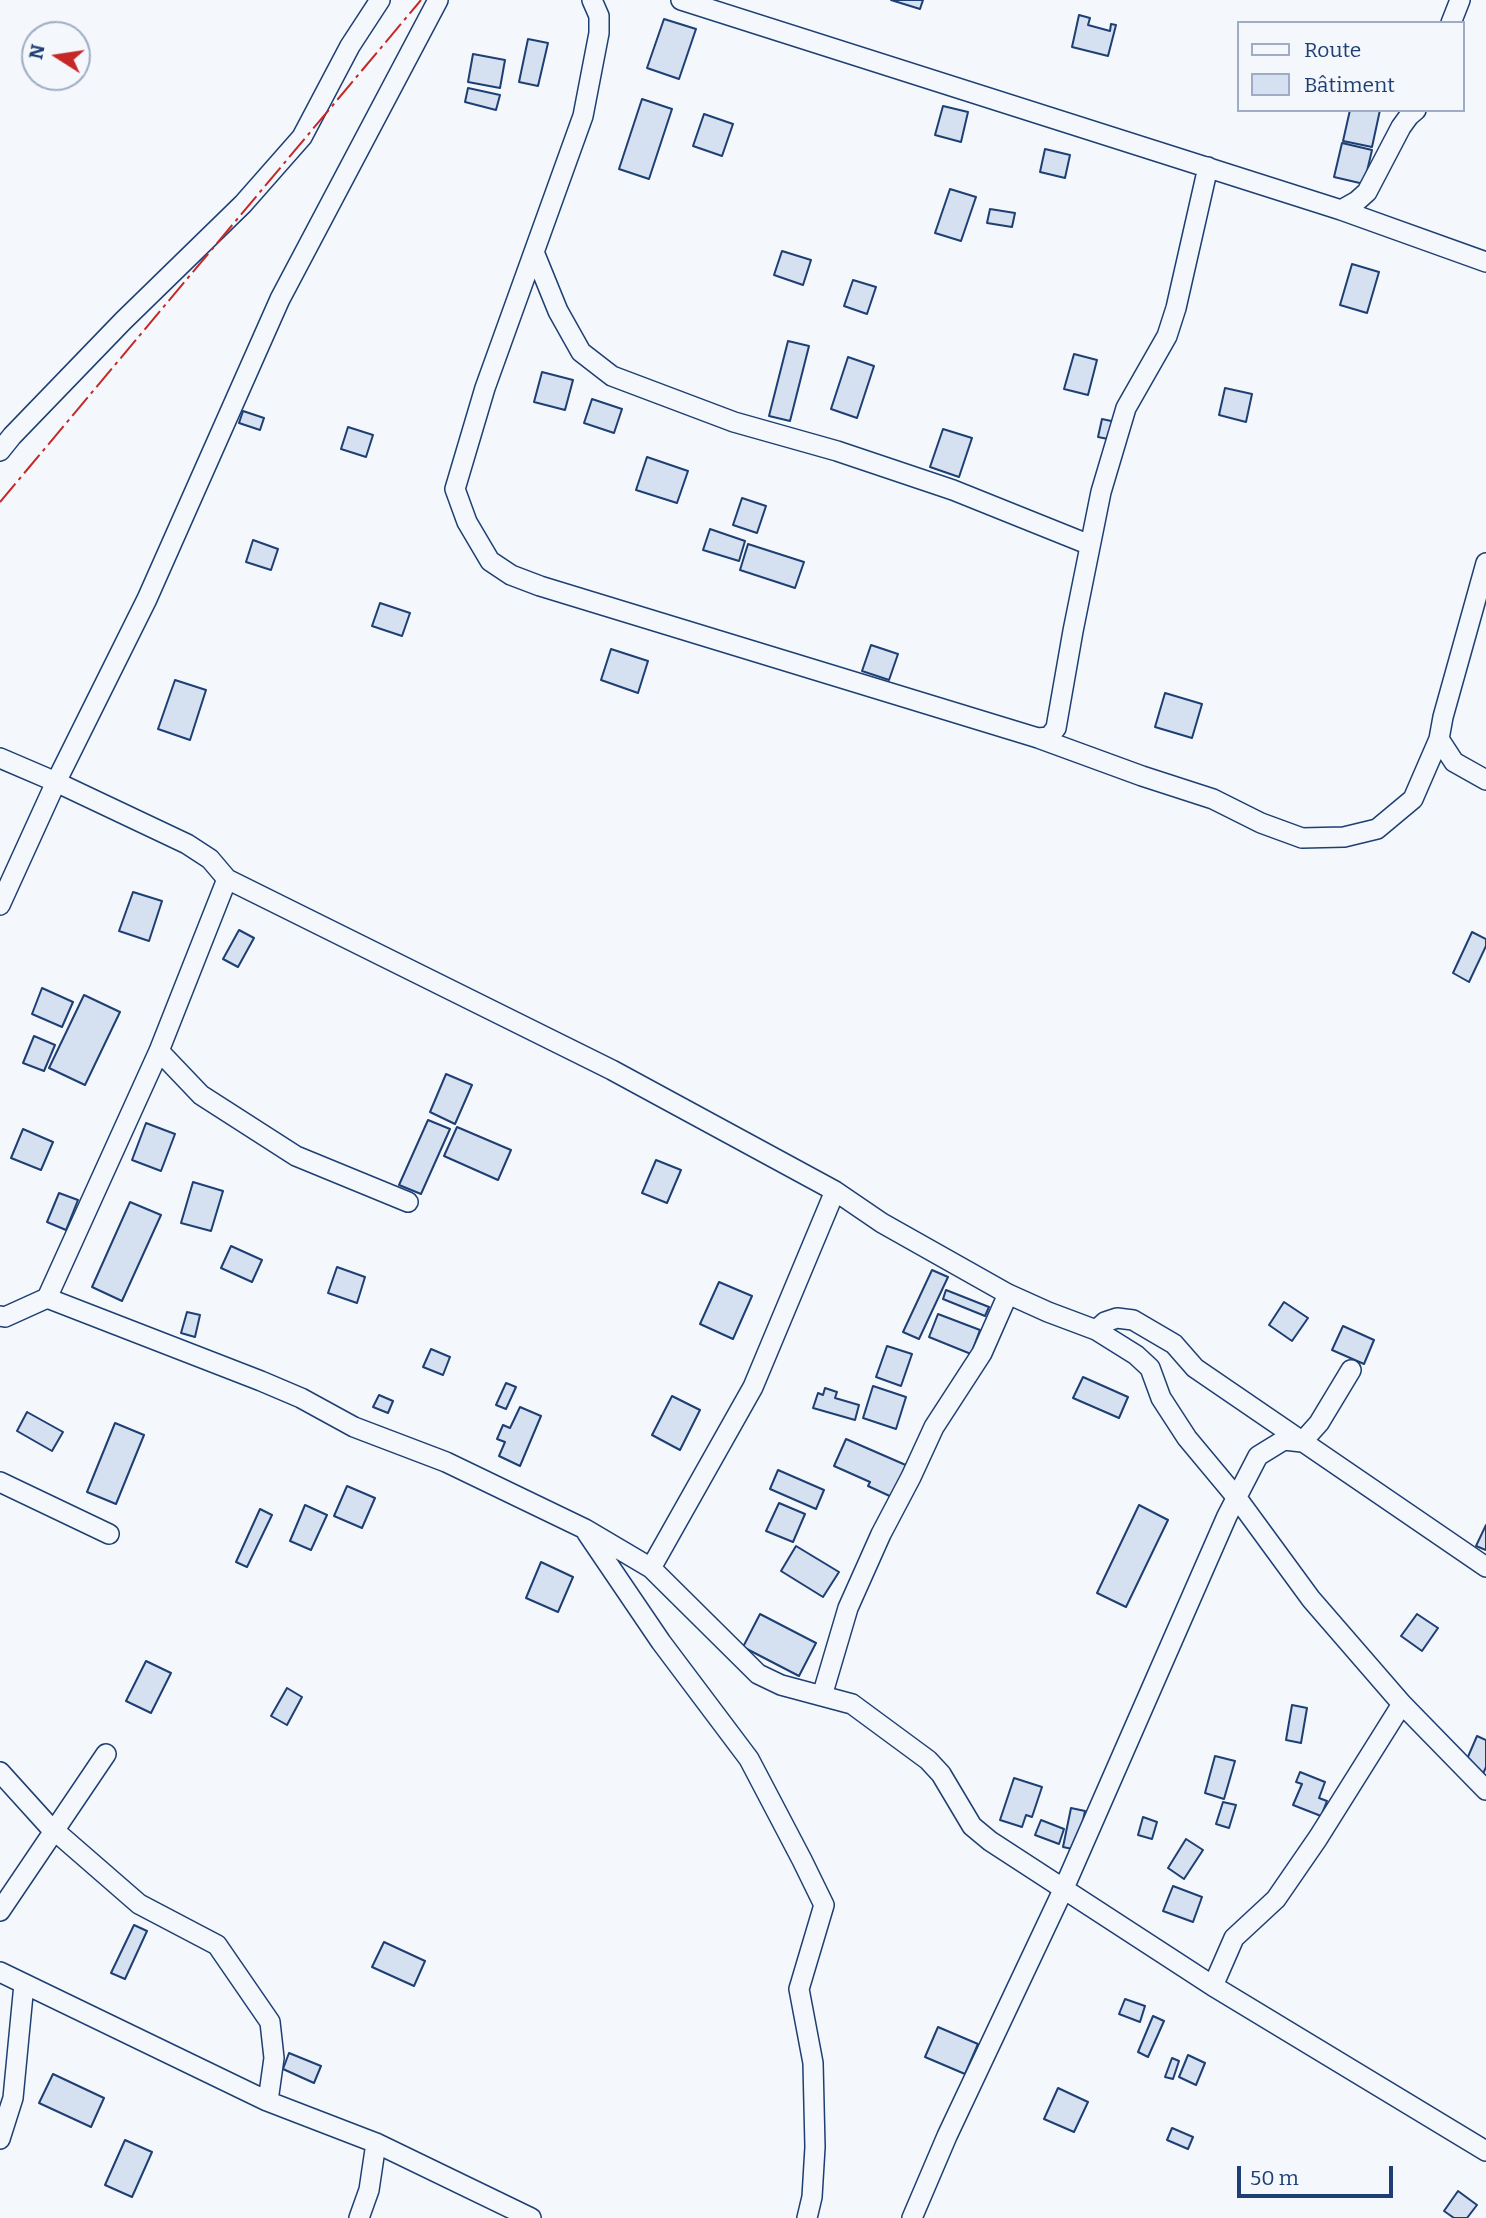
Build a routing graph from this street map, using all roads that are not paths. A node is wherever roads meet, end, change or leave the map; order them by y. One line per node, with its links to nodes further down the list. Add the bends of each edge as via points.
1 (380, 0): 12 (street, via 302,136 243,204)
2 (438, 0): 19 (street, via 280,299 147,599)
3 (592, 0): 10 (street, via 599,16 599,33 583,116)
4 (681, 0): 8 (street)
5 (1460, 0): 6 (street)
6 (1452, 21)
7 (1414, 112): 9 (street, via 1367,192)
8 (1208, 167): 9 (street); 13 (street, via 1176,308 1167,336 1126,408)
9 (1341, 209): 11 (street)
10 (534, 252): 13 (street, via 581,352 612,376 734,422 953,490); 15 (street, via 455,488 467,522 490,561 540,586)
11 (1486, 262)
12 (0, 451)
13 (1090, 545): 15 (street, via 1056,728 1049,737)
14 (1486, 564): 16 (street)
15 (1038, 738): 16 (street, via 1213,799 1302,838 1343,837 1377,829 1413,799)
16 (1439, 739): 18 (street, via 1454,762)
17 (0, 758): 19 (street)
18 (1486, 780)
19 (56, 782): 20 (street, via 187,844 211,859); 21 (street)
20 (227, 879): 22 (street); 23 (street, via 612,1070)
21 (0, 905)
22 (159, 1051): 24 (street, via 201,1095 296,1156); 26 (street)
23 (835, 1191): 25 (street); 36 (street, via 753,1387)
24 (408, 1202)
25 (1008, 1294): 28 (street); 37 (street, via 982,1353 933,1427 881,1534 848,1608)
26 (47, 1297): 27 (street); 33 (street, via 301,1398 354,1427 446,1462)
27 (0, 1316)
28 (1096, 1330): 30 (street, via 1116,1318 1133,1320 1174,1344 1195,1368); 32 (street, via 1150,1368 1161,1398 1187,1438)
29 (1351, 1370): 30 (street, via 1319,1423)
30 (1301, 1442): 32 (street, via 1284,1440 1258,1456); 35 (street)
31 (0, 1482): 34 (street)
32 (1237, 1498): 38 (street, via 1311,1599); 43 (street)
33 (584, 1529): 36 (street); 54 (street, via 749,1759 824,1905 799,1989 813,2063 815,2147)
34 (109, 1534)
35 (1486, 1567)
36 (651, 1568): 37 (street, via 758,1674)
37 (822, 1696): 43 (street, via 852,1704 928,1760 972,1826)
38 (1402, 1704): 41 (street); 47 (street, via 1276,1899 1234,1938)
39 (106, 1754): 42 (street)
40 (0, 1772): 42 (street)
41 (1486, 1790)
42 (55, 1831): 44 (street); 48 (street, via 139,1904 217,1945 270,2022 274,2058)
43 (1064, 1888): 47 (street); 55 (street)
44 (0, 1911)
45 (0, 1972): 46 (street)
46 (24, 1984): 48 (street); 49 (street, via 13,2098)
47 (1213, 1986): 51 (street)
48 (268, 2101): 50 (street)
49 (0, 2138)
50 (376, 2143): 52 (street, via 369,2190); 53 (street)
51 (1486, 2151)
52 (359, 2218)
53 (531, 2218)
54 (807, 2218)
55 (912, 2218)

